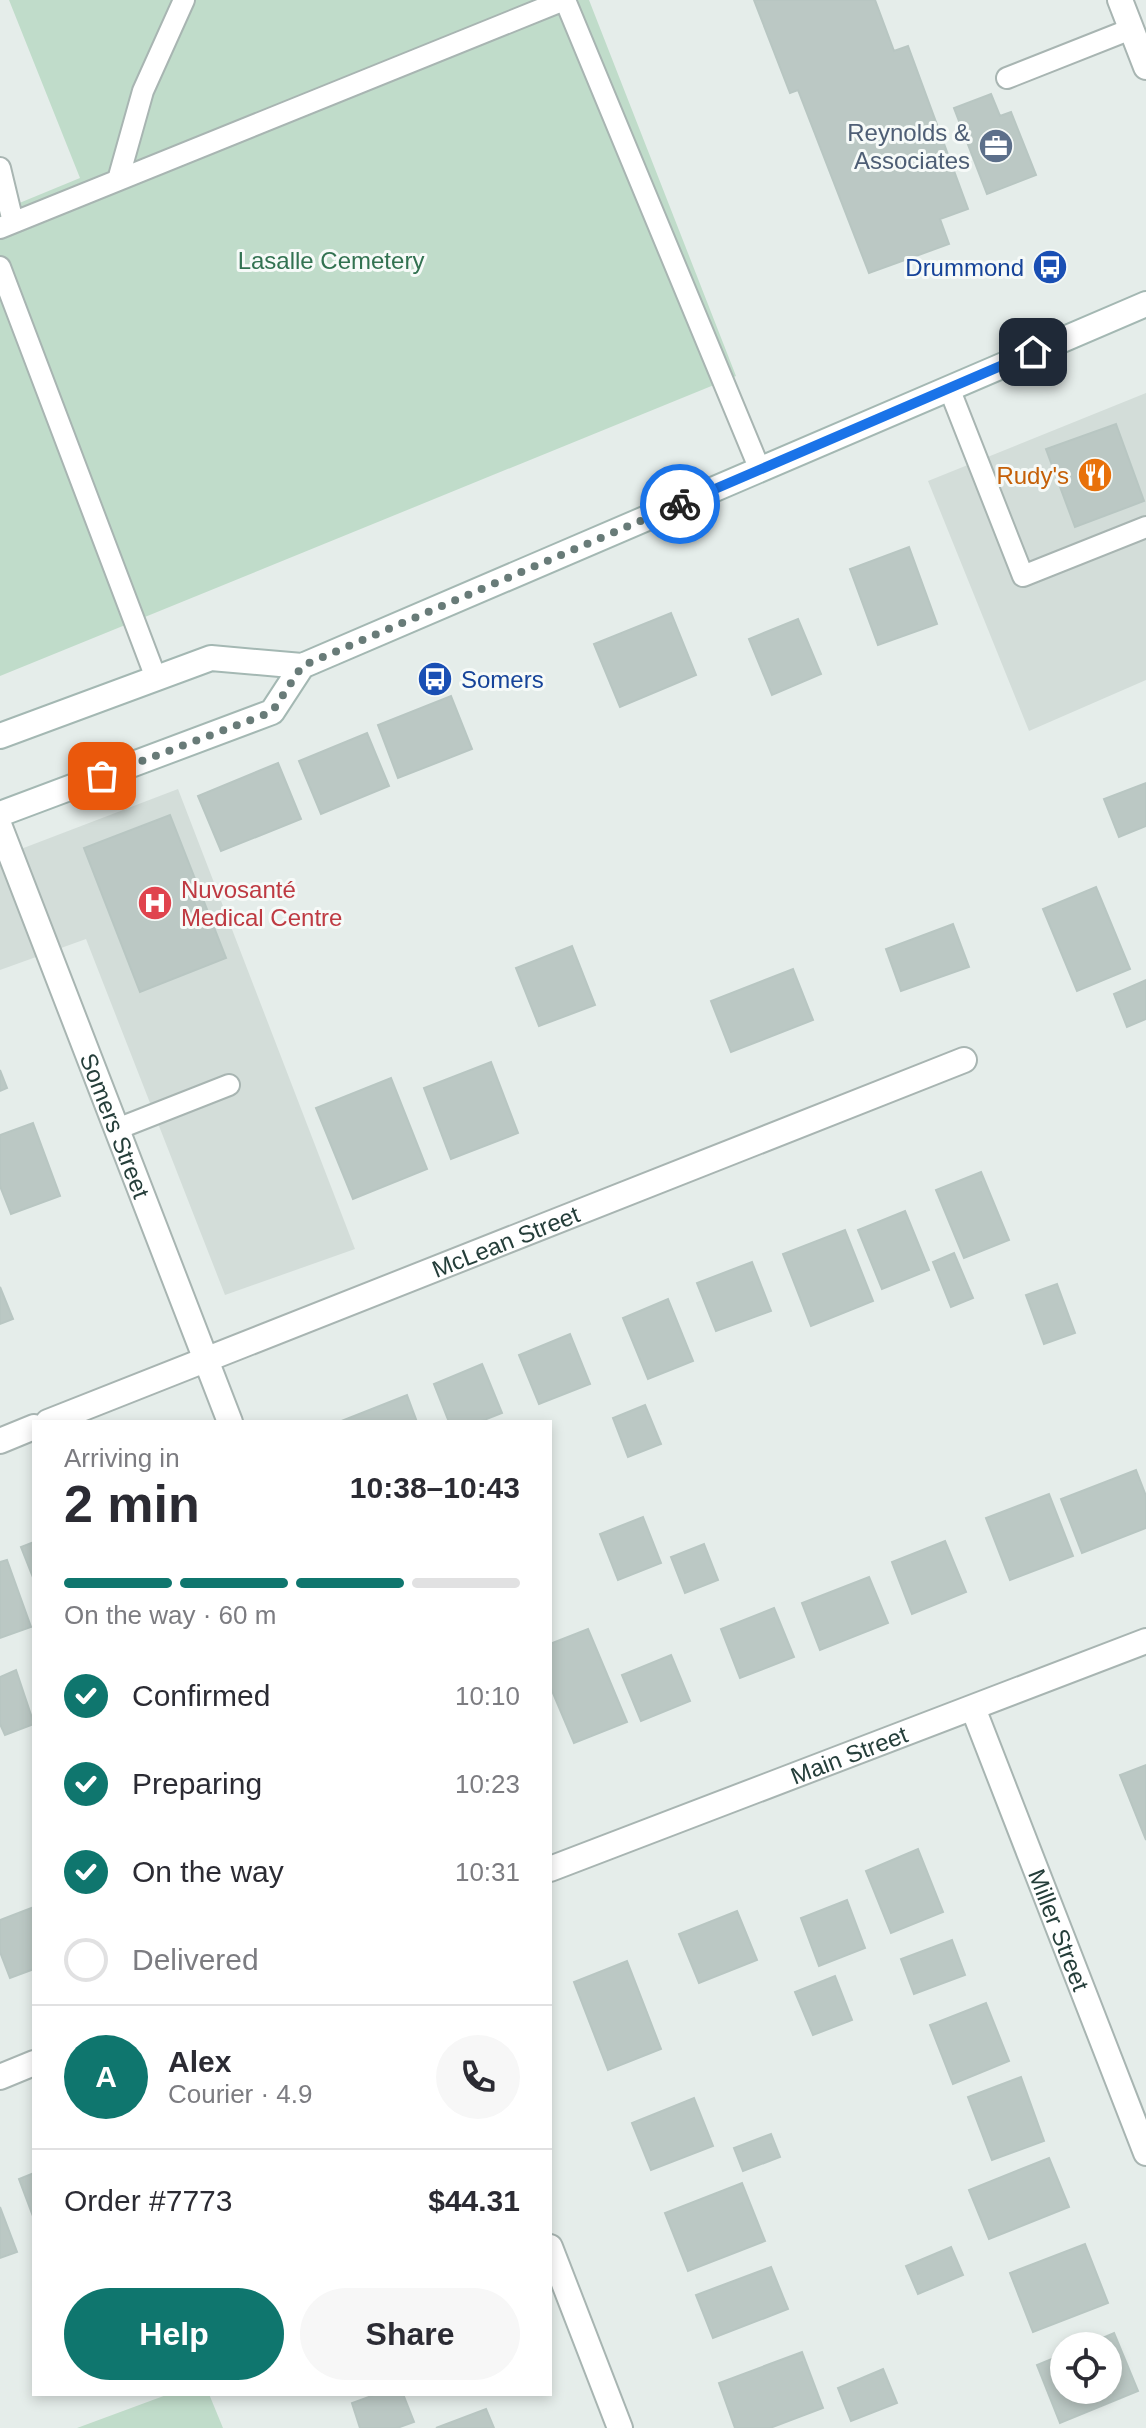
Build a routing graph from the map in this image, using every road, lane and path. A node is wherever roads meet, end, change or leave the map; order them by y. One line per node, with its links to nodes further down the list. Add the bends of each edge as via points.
1 (184, 0): 8 (lane, via 143,91)
2 (564, 0): 8 (lane); 13 (lane)
3 (1120, 0): 4 (street)
4 (1131, 29): 5 (street); 6 (lane)
5 (1146, 67)
6 (1007, 78)
7 (0, 168): 9 (lane)
8 (118, 180): 9 (lane)
9 (7, 225)
10 (0, 267): 16 (lane)
11 (1146, 304): 12 (street)
12 (949, 388): 13 (street); 14 (lane, via 1023,576)
13 (760, 470): 15 (street)
14 (1146, 527)
15 (302, 666): 16 (street, via 211,658); 18 (street, via 272,712)
16 (156, 678): 17 (street)
17 (0, 736)
18 (0, 814)
19 (0, 827): 22 (street, Somers Street)
20 (964, 1060): 23 (street, McLean Street)
21 (229, 1085): 22 (lane)
22 (117, 1129): 23 (street, Somers Street)
23 (206, 1359): 24 (street, McLean Street); 25 (street, Somers Street)
24 (53, 1420)
25 (229, 1420)
26 (32, 1428): 27 (street)
27 (0, 1441)
28 (1146, 1641): 29 (street, Main Street)
29 (973, 1708): 30 (street, Main Street); 33 (street, Miller Street)
30 (552, 1868)
31 (32, 2064): 32 (street)
32 (0, 2077)
33 (1146, 2153)
34 (552, 2252): 35 (street)
35 (620, 2428)

